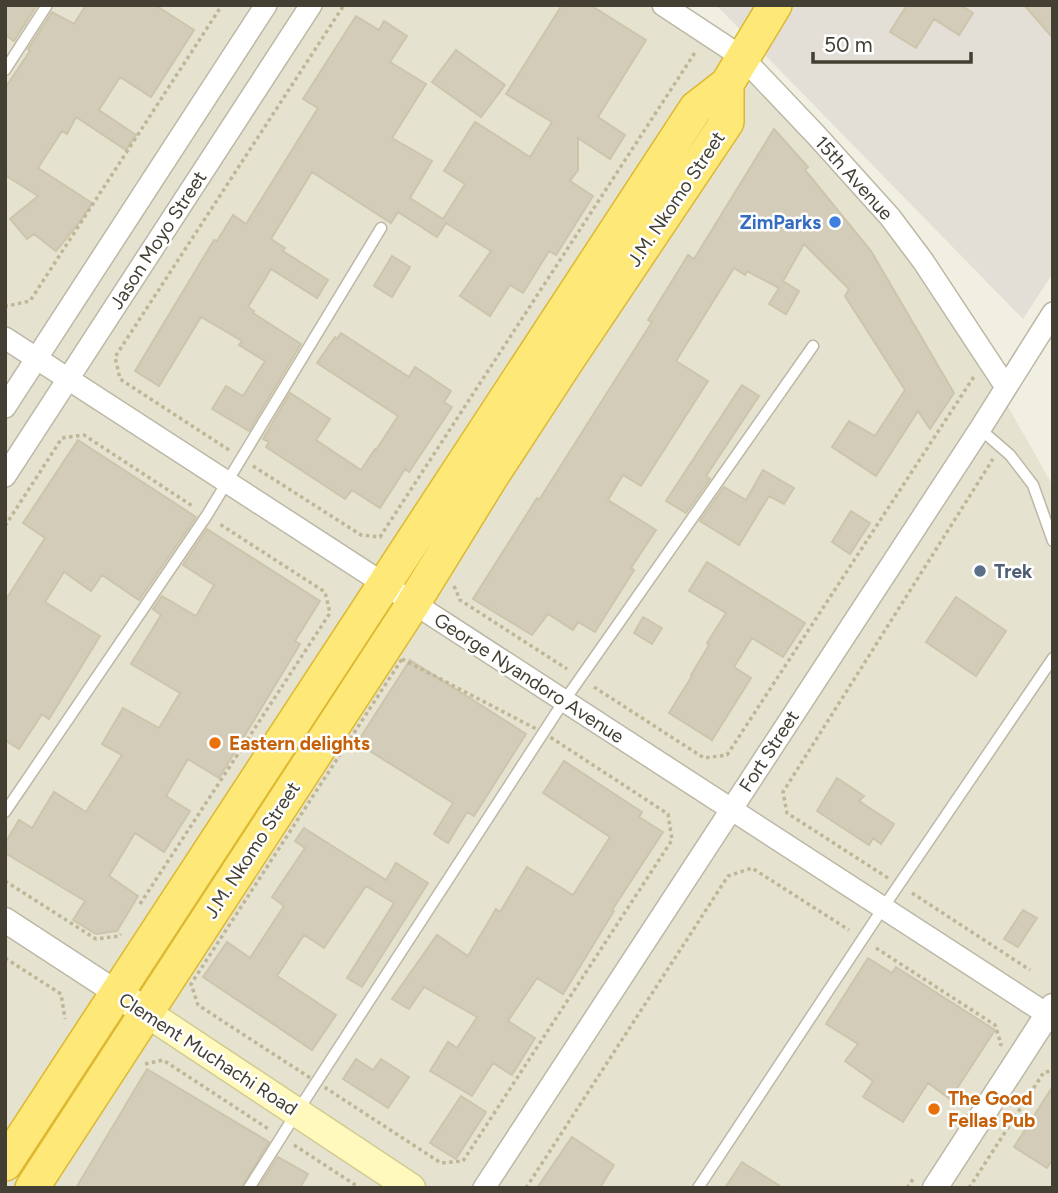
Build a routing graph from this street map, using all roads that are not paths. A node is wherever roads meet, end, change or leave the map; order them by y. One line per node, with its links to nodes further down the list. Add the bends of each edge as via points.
1 (47, 5): 6 (lane)
2 (311, 5): 13 (street, Jason Moyo Street)
3 (663, 5): 7 (street, 15th Avenue, via 707,34)
4 (775, 5): 7 (highway)
5 (257, 10): 12 (street, Jason Moyo Street)
6 (5, 70)
7 (734, 70): 14 (street, 15th Avenue, via 817,136 890,217); 20 (highway, J.M. Nkomo Street, via 696,108); 21 (highway, J.M. Nkomo Street, via 727,122)
8 (381, 228): 18 (lane)
9 (1053, 313): 14 (street, Fort Street)
10 (5, 338): 12 (street, George Nyandoro Avenue)
11 (813, 346): 23 (lane)
12 (36, 359): 13 (street, George Nyandoro Avenue); 15 (street, Jason Moyo Street)
13 (68, 379): 17 (street, Jason Moyo Street); 18 (street, George Nyandoro Avenue)
14 (1006, 387): 16 (street, Fort Street)
15 (5, 407)
16 (980, 429): 19 (lane, via 1010,455 1033,485); 24 (street, Fort Street)
17 (5, 476)
18 (227, 482): 20 (street, George Nyandoro Avenue); 25 (lane)
19 (1053, 541)
20 (385, 584): 21 (street, George Nyandoro Avenue); 28 (highway, J.M. Nkomo Street)
21 (413, 603): 23 (street, George Nyandoro Avenue); 29 (highway, J.M. Nkomo Street)
22 (1053, 658): 26 (lane)
23 (565, 701): 24 (street, George Nyandoro Avenue); 31 (lane)
24 (731, 809): 26 (street, George Nyandoro Avenue); 37 (street, Fort Street)
25 (5, 812)
26 (883, 908): 30 (street, George Nyandoro Avenue); 38 (lane)
27 (5, 920): 28 (street, Clement Muchachi Road)
28 (117, 993): 29 (main road, Clement Muchachi Road); 32 (highway, J.M. Nkomo Street)
29 (146, 1013): 31 (main road, Clement Muchachi Road); 34 (highway, J.M. Nkomo Street)
30 (1051, 1013): 33 (street)
31 (297, 1112): 35 (lane); 36 (main road, Clement Muchachi Road)
32 (5, 1164)
33 (925, 1182)
34 (32, 1188)
35 (249, 1188)
36 (411, 1188)
37 (484, 1188)
38 (698, 1188)

